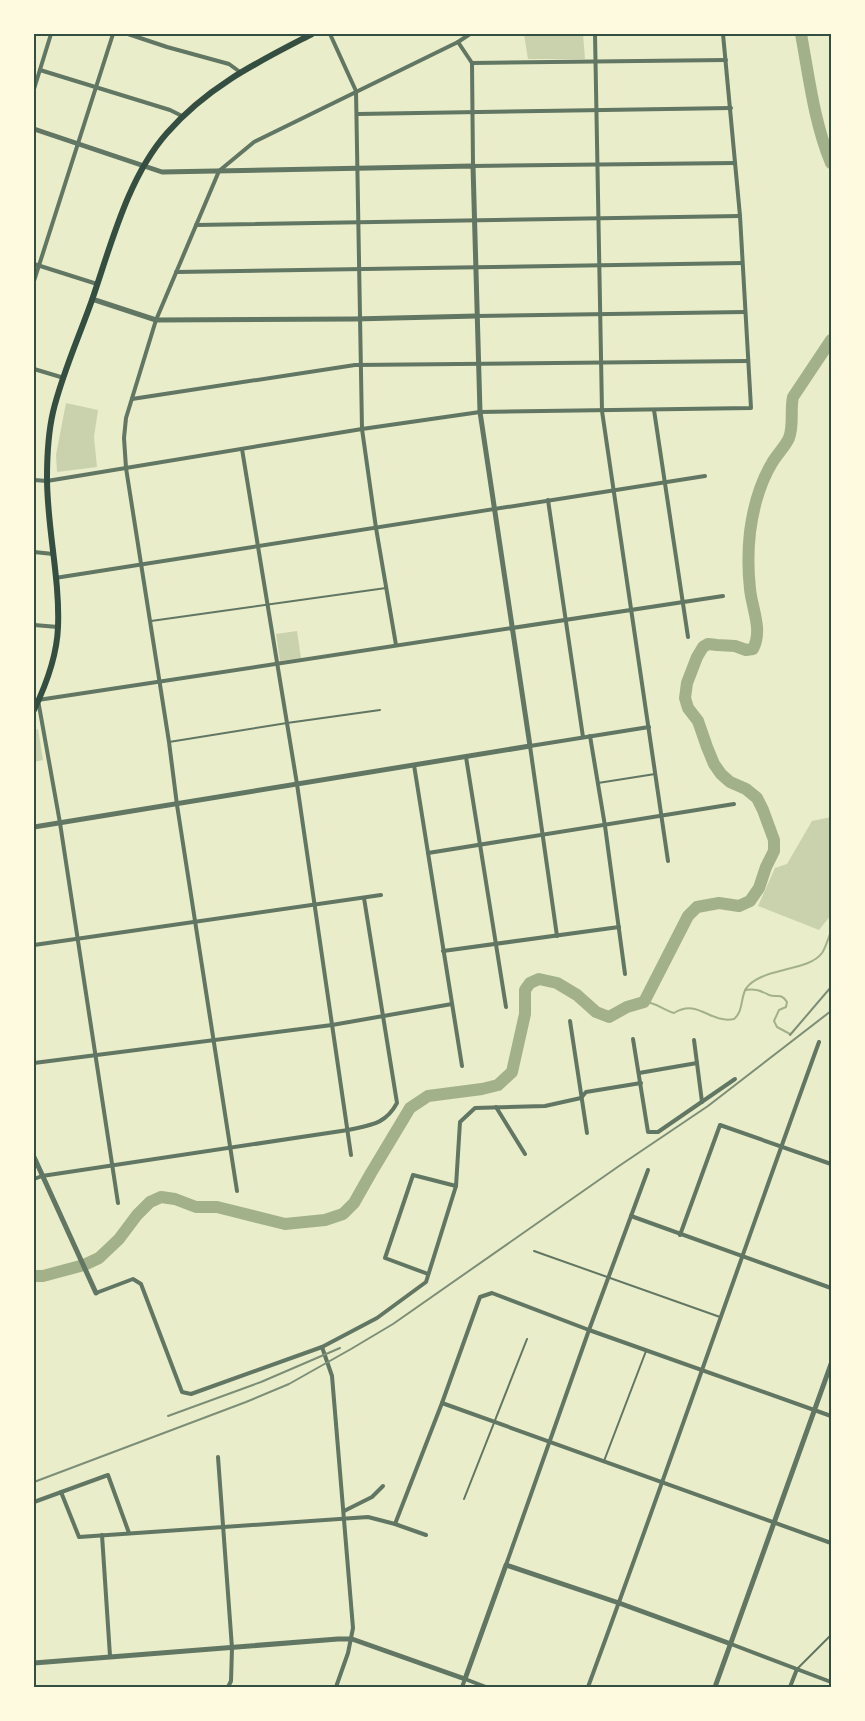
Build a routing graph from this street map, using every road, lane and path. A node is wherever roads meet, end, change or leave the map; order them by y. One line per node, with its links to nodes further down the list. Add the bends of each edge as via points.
1 (51, 34): 13 (street)
2 (113, 34): 15 (street)
3 (128, 34): 14 (street, via 229,64)
4 (312, 34): 14 (main road)
5 (330, 34): 17 (street)
6 (470, 34): 9 (street)
7 (595, 34): 11 (street)
8 (723, 34): 10 (street)
9 (458, 42): 12 (street); 17 (street)
10 (726, 60): 11 (street); 18 (street)
11 (596, 62): 12 (street); 19 (street)
12 (472, 63): 20 (street)
13 (40, 70): 15 (street); 16 (street)
14 (240, 72): 22 (main road)
15 (97, 88): 22 (street); 24 (street)
16 (34, 89)
17 (356, 91): 21 (street); 30 (street, via 254,142)
18 (731, 108): 19 (street); 26 (street)
19 (597, 110): 20 (street); 25 (street)
20 (473, 112): 21 (street); 28 (street)
21 (357, 114): 29 (street)
22 (182, 116): 27 (main road)
23 (34, 129): 24 (street)
24 (79, 143): 27 (street); 37 (street)
25 (598, 163): 26 (street); 28 (street); 32 (street)
26 (736, 163): 31 (street)
27 (144, 165): 30 (street, via 162,172); 43 (main road, via 129,195)
28 (474, 166): 29 (street); 34 (street)
29 (357, 169): 30 (street); 33 (street)
30 (219, 171): 35 (street)
31 (740, 216): 32 (street); 36 (street)
32 (599, 218): 34 (street); 38 (street)
33 (359, 221): 34 (street); 35 (street); 39 (street)
34 (474, 221): 40 (street)
35 (196, 225): 41 (street)
36 (742, 263): 38 (street); 45 (street)
37 (36, 265): 42 (street); 43 (street)
38 (600, 266): 40 (street); 46 (street)
39 (360, 268): 40 (street); 41 (street); 48 (street)
40 (476, 268): 47 (street)
41 (176, 272): 49 (street)
42 (34, 281)
43 (97, 284): 44 (main road)
44 (92, 299): 49 (street); 55 (main road)
45 (744, 312): 46 (street); 50 (street)
46 (600, 313): 47 (street); 51 (street)
47 (477, 316): 48 (street); 52 (street)
48 (361, 318): 49 (street); 53 (street)
49 (156, 320): 56 (street)
50 (748, 361): 51 (street); 57 (street, via 751,408)
51 (601, 362): 52 (street); 58 (street)
52 (478, 365): 53 (street); 59 (street)
53 (361, 366): 56 (street); 60 (street)
54 (34, 369): 55 (street)
55 (64, 378): 65 (main road, via 48,440)
56 (132, 399): 62 (street, via 124,438)
57 (654, 410): 58 (street); 66 (street)
58 (602, 411): 59 (street); 67 (street)
59 (480, 412): 60 (street); 69 (street)
60 (362, 429): 61 (street); 70 (street)
61 (242, 449): 62 (street); 71 (street)
62 (126, 468): 65 (street); 74 (street)
63 (705, 476): 66 (street)
64 (34, 480): 65 (street)
65 (47, 481): 73 (main road)
66 (665, 482): 67 (street); 78 (street)
67 (615, 489): 68 (street); 80 (street)
68 (548, 500): 69 (street); 81 (street)
69 (494, 508): 70 (street); 85 (street)
70 (376, 528): 71 (street); 76 (street)
71 (258, 546): 74 (street); 79 (street)
72 (34, 552): 73 (street)
73 (52, 554): 75 (main road)
74 (142, 564): 75 (street); 82 (street)
75 (55, 578): 84 (main road)
76 (386, 588): 79 (lane); 87 (street)
77 (723, 596): 78 (street)
78 (683, 602): 80 (street); 86 (street)
79 (268, 604): 82 (lane); 88 (street)
80 (632, 609): 81 (street); 94 (street)
81 (566, 619): 85 (street); 96 (street)
82 (150, 621): 89 (street)
83 (34, 625): 84 (street)
84 (58, 627): 90 (main road, via 55,656)
85 (511, 628): 87 (street); 98 (street)
86 (688, 637)
87 (396, 645): 88 (street)
88 (278, 664): 89 (street); 93 (street)
89 (159, 683): 90 (street); 97 (street)
90 (38, 700): 91 (main road); 107 (street)
91 (34, 710)
92 (380, 710): 93 (lane)
93 (287, 723): 97 (lane); 103 (street)
94 (649, 727): 95 (street); 101 (street)
95 (590, 736): 96 (street); 102 (street)
96 (584, 737): 98 (street)
97 (169, 742): 104 (street)
98 (530, 746): 99 (street); 110 (street)
99 (466, 757): 100 (street); 111 (street)
100 (414, 765): 103 (street); 112 (street)
101 (656, 774): 102 (lane); 106 (street)
102 (598, 783): 108 (street)
103 (297, 784): 104 (street); 116 (street)
104 (177, 804): 107 (street); 117 (street)
105 (734, 804): 106 (street)
106 (662, 815): 108 (street); 113 (street)
107 (60, 823): 109 (street); 120 (street)
108 (605, 826): 110 (street); 118 (street)
109 (34, 827)
110 (542, 834): 111 (street); 119 (street)
111 (480, 844): 112 (street); 121 (street)
112 (428, 853): 123 (street)
113 (668, 861)
114 (381, 895): 115 (street)
115 (364, 898): 116 (street); 127 (street)
116 (314, 904): 117 (street); 129 (street)
117 (195, 921): 120 (street); 131 (street)
118 (619, 927): 119 (street); 124 (street)
119 (557, 936): 121 (street)
120 (78, 938): 122 (street); 134 (street)
121 (496, 944): 123 (street); 126 (street)
122 (34, 945)
123 (443, 951): 125 (street)
124 (625, 974)
125 (452, 1004): 127 (street); 137 (street)
126 (506, 1007)
127 (382, 1016): 129 (street); 144 (street, via 397,1103 386,1119)
128 (570, 1021): 141 (street)
129 (332, 1025): 131 (street); 144 (street)
130 (633, 1039): 138 (street)
131 (214, 1040): 134 (street); 147 (street)
132 (694, 1040): 136 (street)
133 (819, 1042): 146 (street)
134 (96, 1055): 135 (street); 151 (street)
135 (34, 1063)
136 (697, 1063): 138 (street); 142 (street)
137 (462, 1066)
138 (639, 1073): 140 (street)
139 (734, 1079): 142 (street)
140 (641, 1083): 141 (street, via 586,1092); 142 (street, via 648,1132 658,1132)
141 (581, 1098): 143 (street, via 545,1106); 145 (street)
142 (702, 1102)
143 (496, 1107): 148 (street); 156 (street, via 475,1108 460,1122)
144 (348, 1130): 147 (street); 149 (street)
145 (587, 1133)
146 (782, 1145): 152 (street); 160 (street, via 720,1124); 162 (street)
147 (231, 1148): 151 (street); 157 (street)
148 (525, 1154)
149 (351, 1155)
150 (34, 1157): 154 (street)
151 (111, 1164): 154 (street); 158 (street)
152 (831, 1164)
153 (648, 1170): 159 (street)
154 (42, 1176): 155 (street); 166 (street)
155 (34, 1179)
156 (456, 1186): 163 (street); 163 (street, via 413,1175 385,1258)
157 (238, 1191)
158 (118, 1203)
159 (631, 1216): 160 (street); 164 (street)
160 (680, 1234): 162 (street)
161 (534, 1251): 164 (lane)
162 (743, 1257): 165 (street); 167 (street)
163 (428, 1274): 170 (street, via 426,1282 377,1318)
164 (610, 1278): 167 (lane); 168 (street)
165 (831, 1288)
166 (96, 1293): 170 (street, via 133,1279 141,1284 182,1392 192,1394)
167 (720, 1317): 173 (street)
168 (589, 1330): 171 (street); 174 (street, via 492,1293 480,1296); 178 (street)
169 (526, 1339): 177 (lane)
170 (322, 1347): 186 (street, via 332,1376)
171 (647, 1350): 173 (street); 180 (lane)
172 (831, 1364): 175 (street)
173 (700, 1370): 175 (street); 181 (street)
174 (442, 1403): 177 (street); 189 (street)
175 (815, 1410): 176 (street); 188 (street)
176 (831, 1416)
177 (495, 1421): 178 (street); 184 (lane)
178 (550, 1442): 180 (street); 195 (street)
179 (218, 1457): 190 (street)
180 (604, 1461): 181 (street)
181 (662, 1483): 188 (street); 196 (street)
182 (383, 1486): 186 (street, via 372,1497)
183 (61, 1492): 185 (street); 191 (street, via 108,1474); 192 (street, via 79,1537)
184 (464, 1500)
185 (34, 1502)
186 (344, 1511): 187 (street)
187 (345, 1519): 189 (street, via 368,1517); 190 (street); 198 (street)
188 (774, 1522): 194 (street); 199 (street)
189 (395, 1524): 193 (street)
190 (224, 1528): 191 (street); 200 (street)
191 (129, 1533): 192 (street)
192 (102, 1535): 201 (street)
193 (426, 1535)
194 (831, 1543)
195 (506, 1565): 196 (street); 204 (street)
196 (619, 1603): 199 (street); 210 (street)
197 (831, 1635): 203 (lane)
198 (352, 1639): 200 (street); 204 (street); 207 (street)
199 (731, 1644): 203 (street); 211 (street)
200 (232, 1648): 201 (street); 206 (street)
201 (110, 1656): 202 (street)
202 (34, 1663)
203 (797, 1669): 205 (street); 212 (street)
204 (465, 1679): 208 (street); 209 (street)
205 (831, 1682)
206 (228, 1687)
207 (336, 1687)
208 (462, 1687)
209 (486, 1687)
210 (588, 1687)
211 (716, 1687)
212 (790, 1687)

